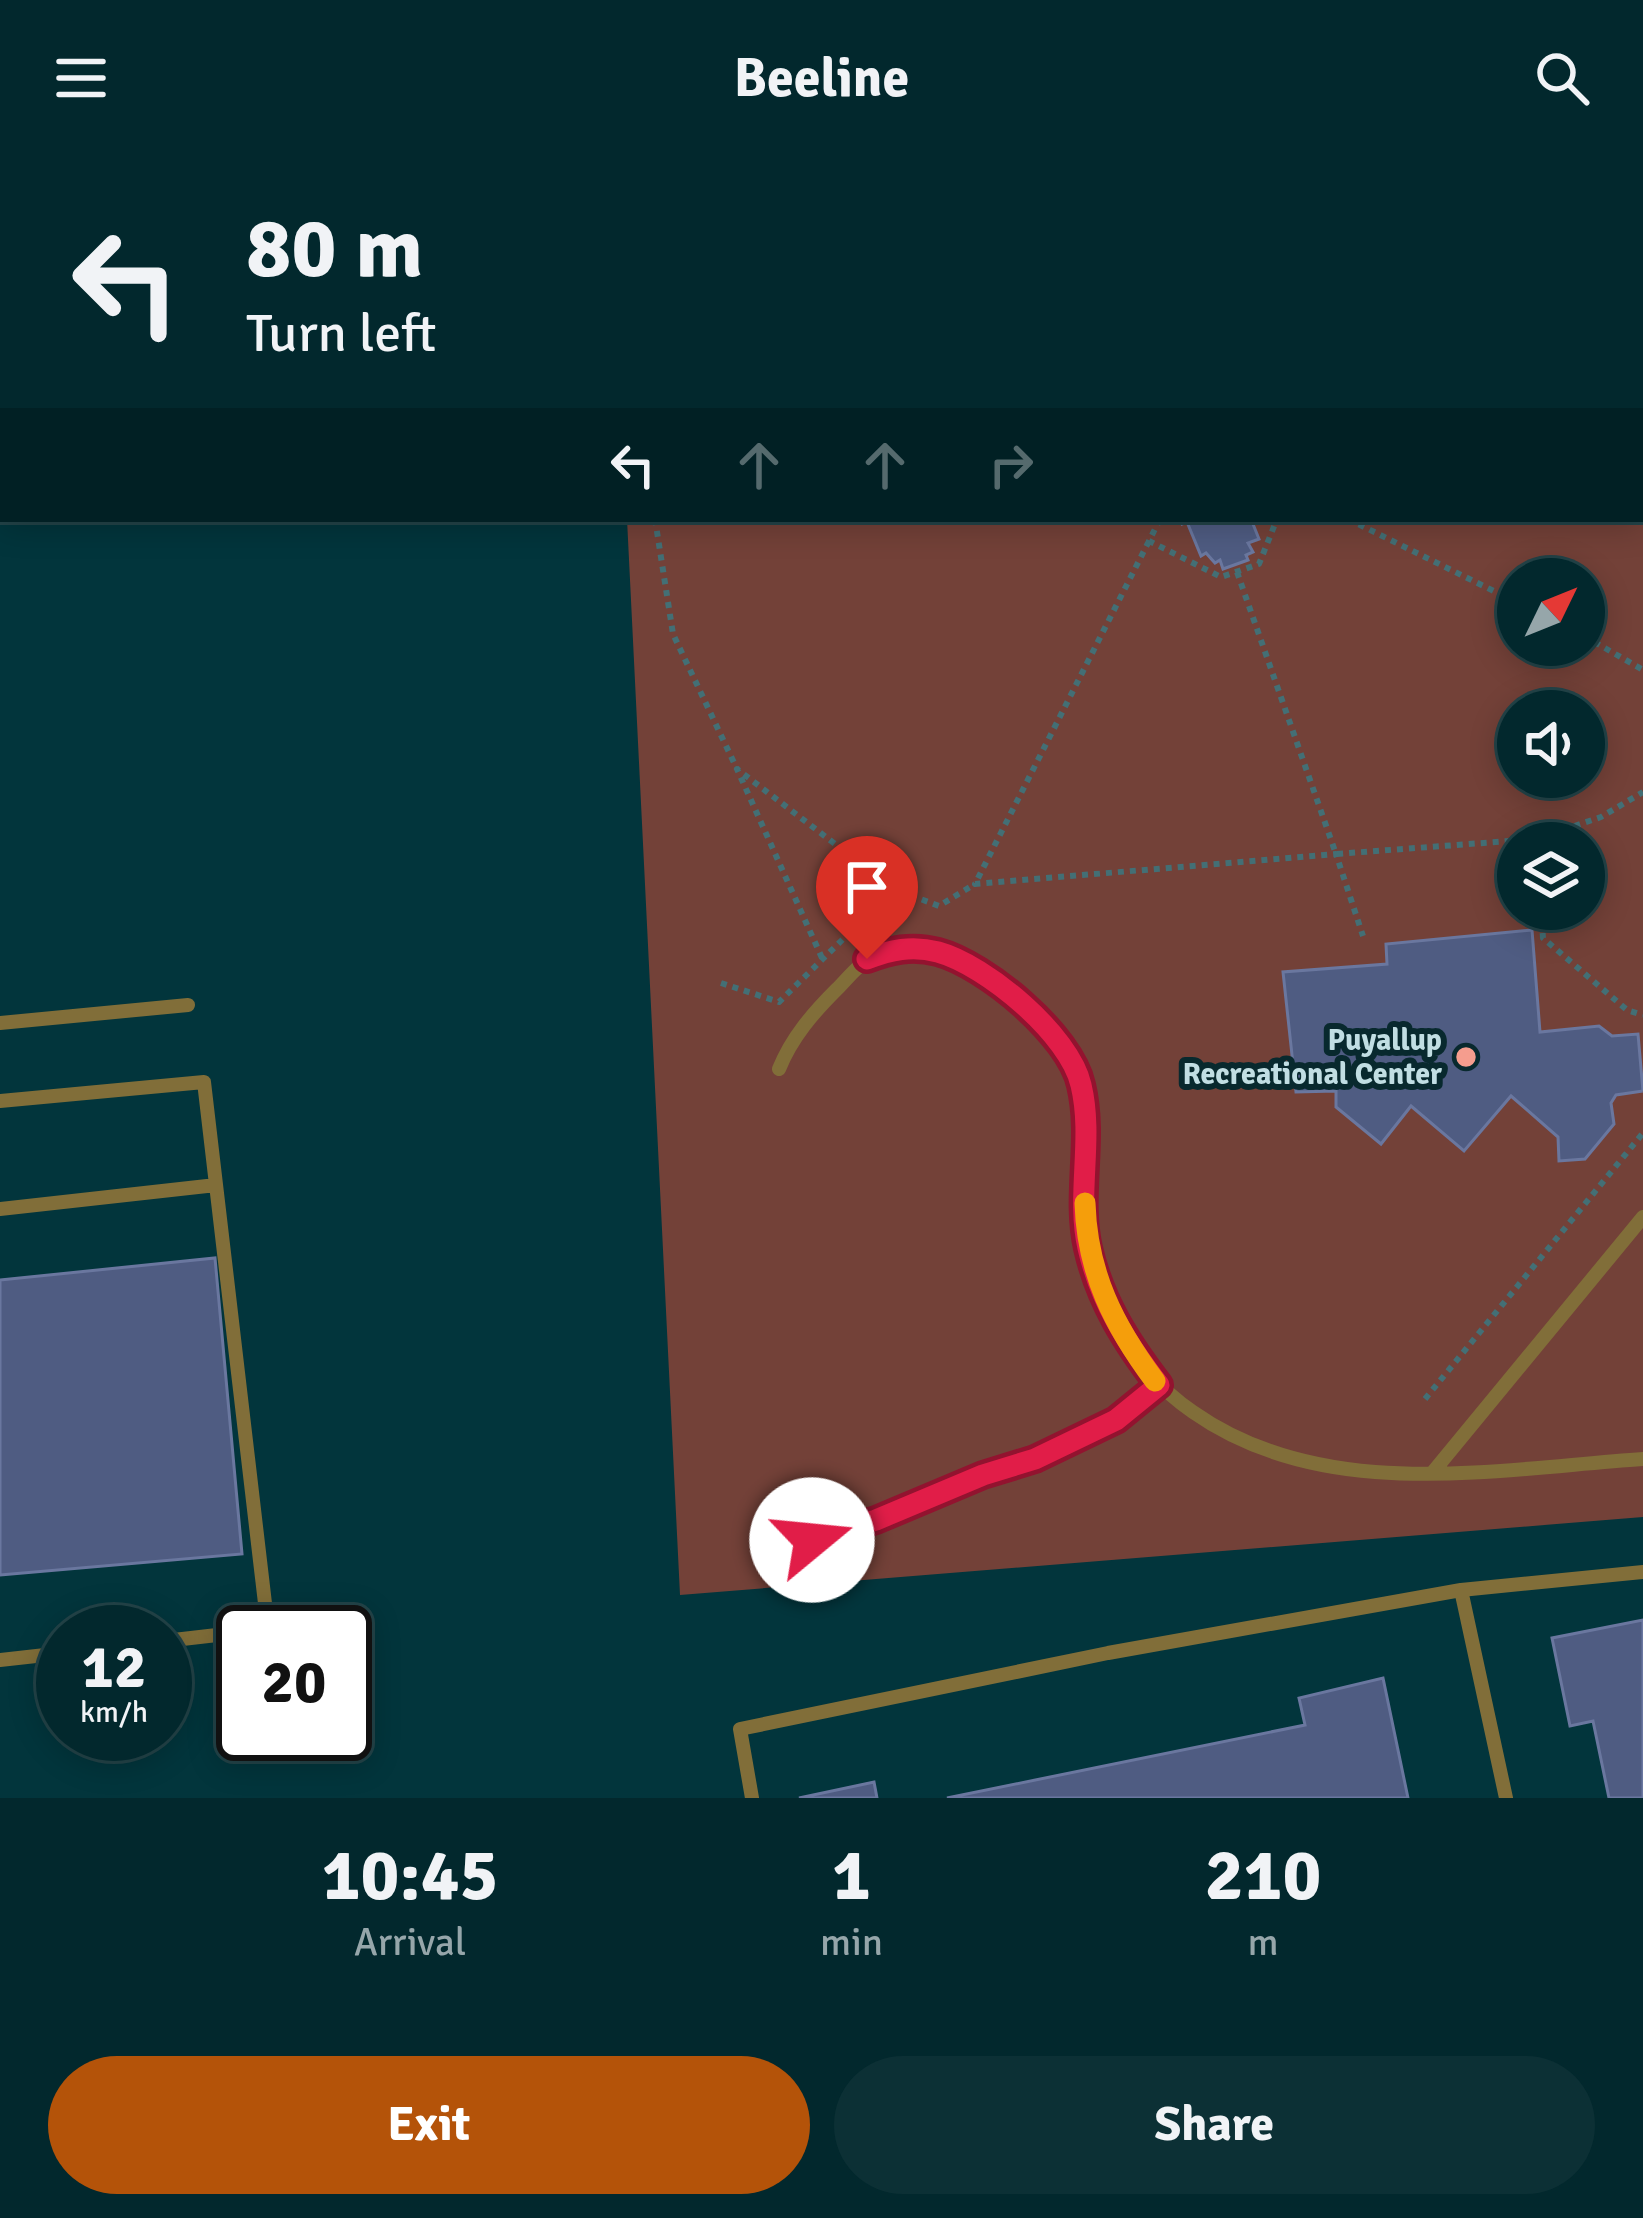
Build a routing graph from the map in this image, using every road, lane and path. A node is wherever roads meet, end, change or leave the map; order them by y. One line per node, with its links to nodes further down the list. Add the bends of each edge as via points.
1 (655, 522): 10 (path, via 673,634)
2 (1158, 522): 5 (path)
3 (1276, 522): 6 (path, via 1259,564)
4 (1354, 522): 7 (path)
5 (1149, 541): 6 (path, via 1221,578); 15 (path)
6 (1238, 572): 14 (path)
7 (1497, 593)
8 (1605, 648): 9 (path)
9 (1643, 670)
10 (737, 770): 16 (path); 19 (path)
11 (1643, 792): 12 (path)
12 (1587, 822)
13 (1497, 844): 14 (path)
14 (1336, 854): 15 (path); 18 (path)
15 (975, 884): 16 (path, via 939,906)
16 (894, 890): 19 (path)
17 (1542, 930): 22 (path, via 1627,1010)
18 (1363, 936)
19 (823, 958): 20 (path, via 779,1002)
20 (721, 982)
21 (188, 1005): 23 (lane)
22 (1643, 1015)
23 (0, 1023)
24 (779, 1069): 30 (lane, via 791,1041 829,997 867,959 895,948 938,952 1003,989 1064,1046 1080,1078 1087,1244 1125,1341)
25 (0, 1101): 27 (lane, via 204,1082)
26 (1643, 1133): 31 (path)
27 (216, 1185): 28 (lane); 37 (lane)
28 (0, 1208)
29 (1643, 1217): 33 (lane)
30 (1159, 1385): 33 (lane, via 1239,1438 1298,1458 1383,1475); 34 (lane, via 1116,1420 876,1520 789,1541)
31 (1425, 1399)
32 (1643, 1460): 33 (lane)
33 (1433, 1472)
34 (763, 1519)
35 (1643, 1572): 36 (lane)
36 (1461, 1590): 40 (lane, via 740,1729); 41 (lane)
37 (265, 1605)
38 (36, 1656): 39 (lane)
39 (0, 1660)
40 (752, 1798)
41 (1505, 1798)

